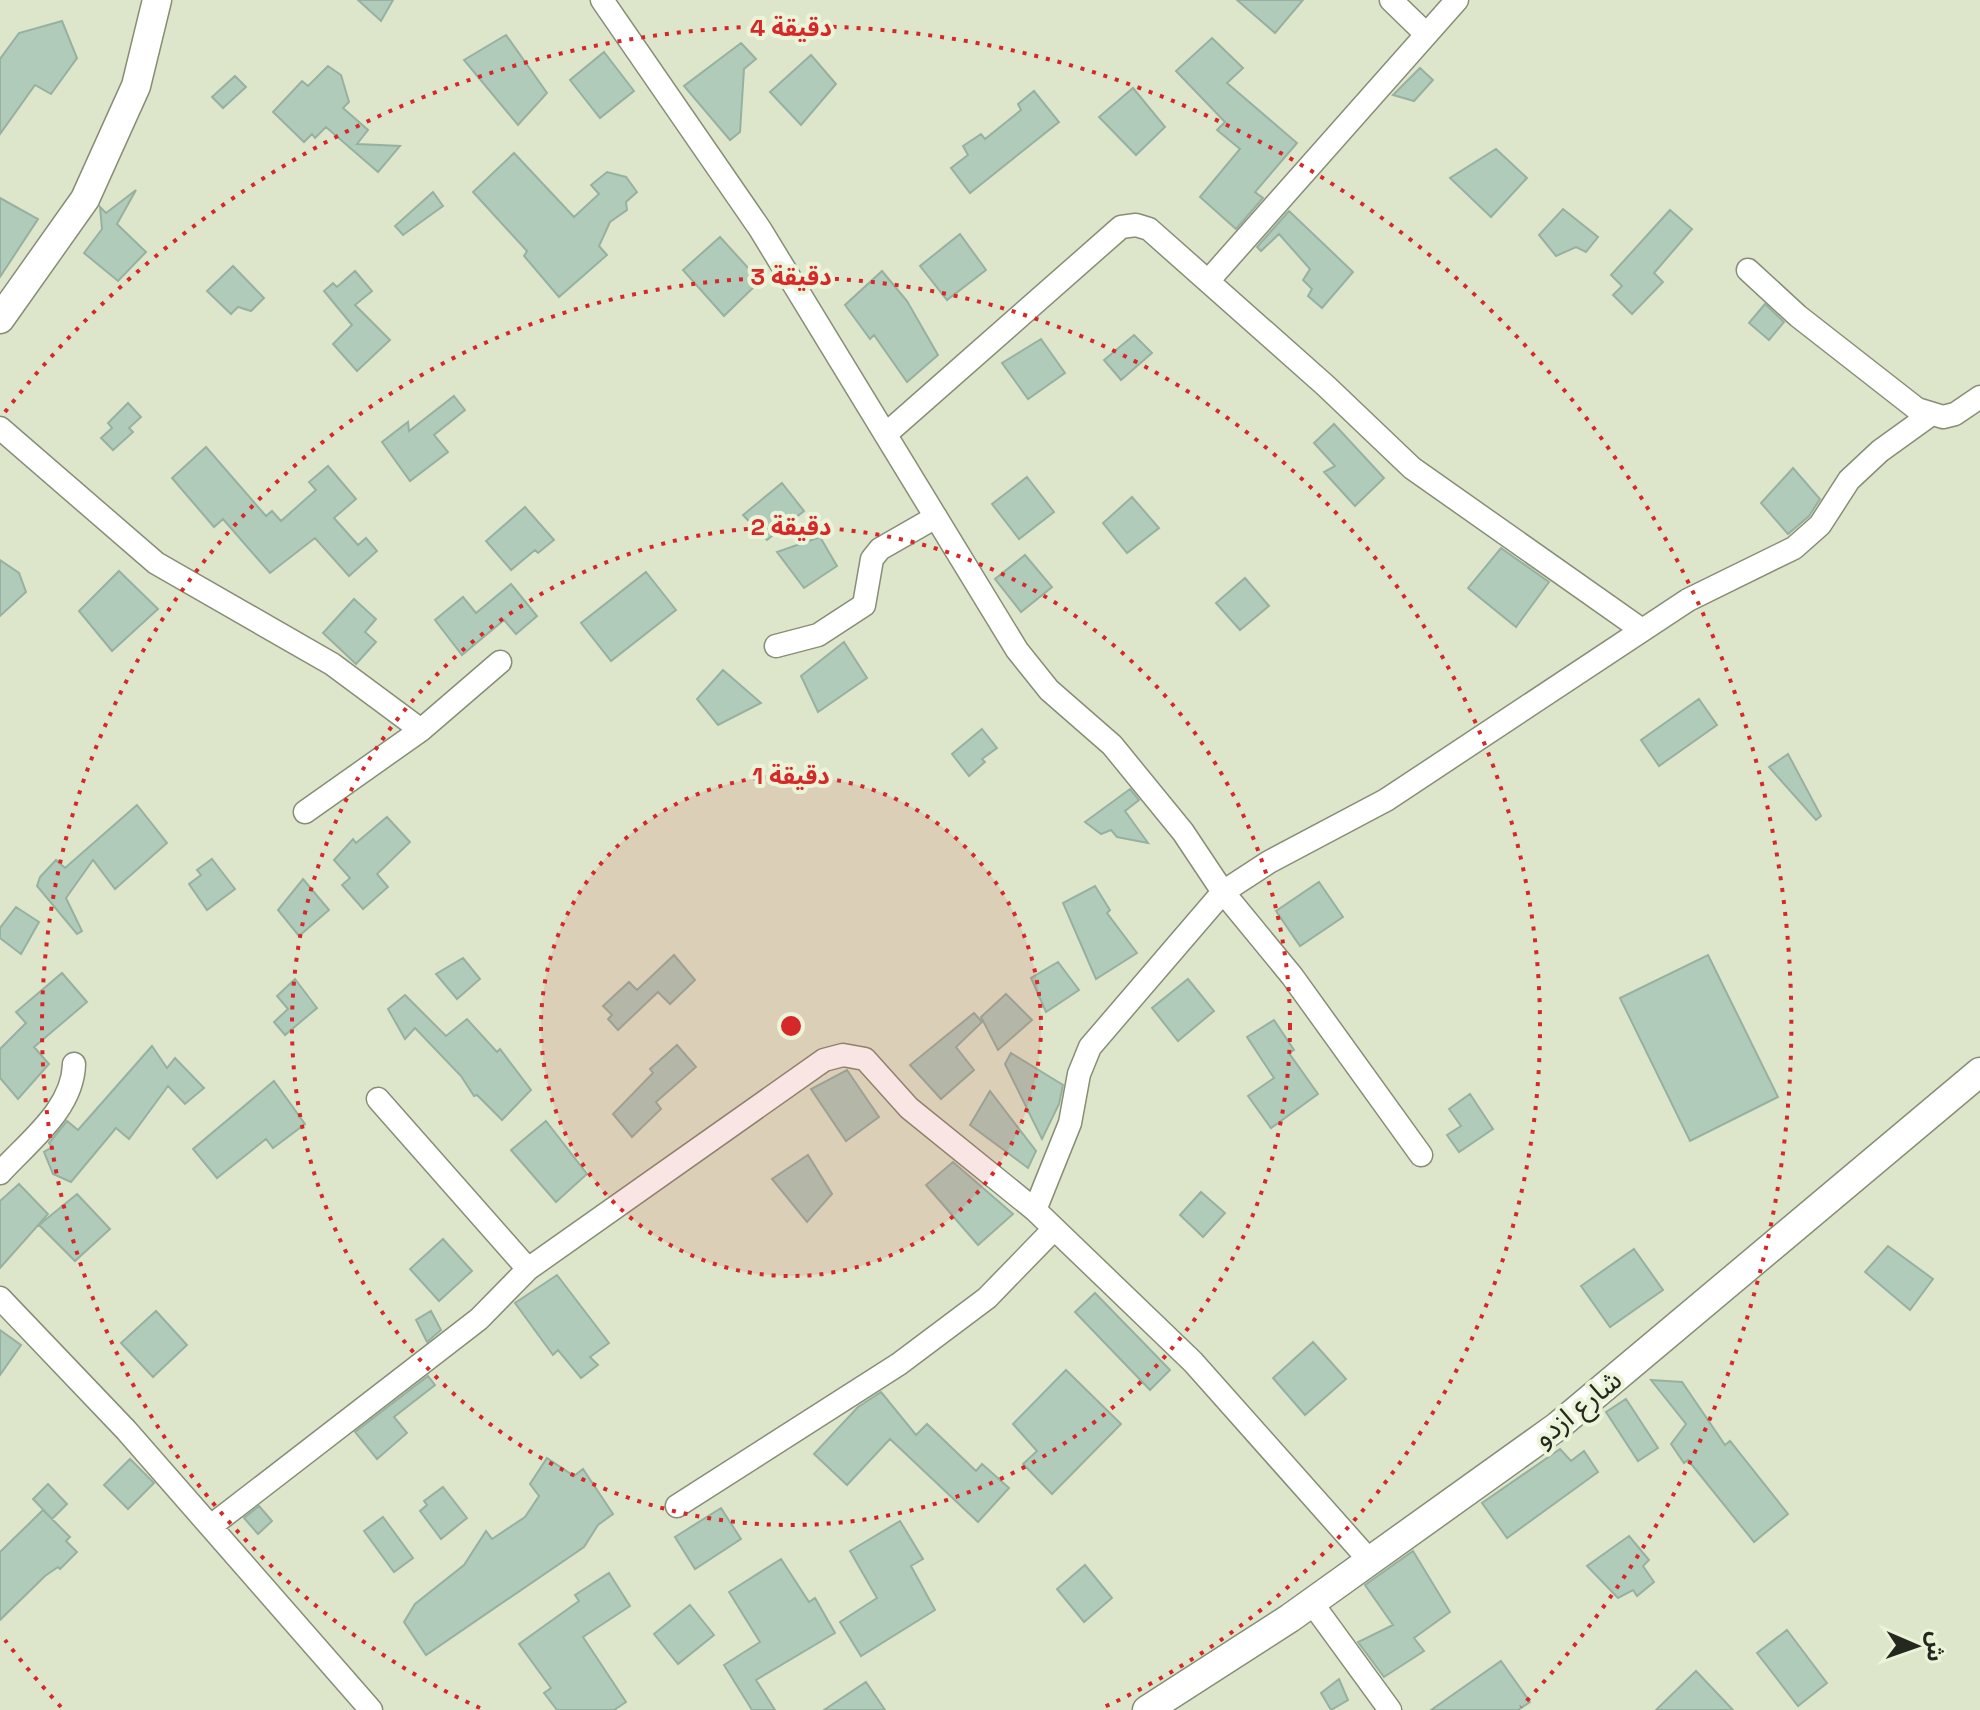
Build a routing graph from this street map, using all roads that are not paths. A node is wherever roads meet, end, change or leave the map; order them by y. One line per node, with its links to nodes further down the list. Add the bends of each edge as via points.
1 (157, 0): 8 (street, via 136,86 85,199)
2 (602, 0): 12 (street, via 760,229)
3 (1391, 0): 5 (street)
4 (1457, 0): 5 (street)
5 (1426, 34): 7 (street)
6 (1748, 270): 10 (street, via 1798,316)
7 (1209, 280): 12 (street, via 1149,229 1121,227); 14 (street, via 1412,468)
8 (0, 319)
9 (1980, 397): 10 (street, via 1955,414)
10 (1930, 415): 14 (street, via 1849,480 1820,525 1794,548 1688,600)
11 (0, 428): 17 (street, via 156,563 332,664)
12 (886, 434): 13 (street)
13 (936, 517): 15 (street, via 880,549 872,559 864,605 818,635); 19 (street, via 1017,650 1049,690 1112,745 1183,832)
14 (1642, 630): 19 (street, via 1386,800)
15 (776, 646)
16 (500, 662): 17 (street)
17 (421, 730): 18 (street)
18 (305, 812)
19 (1223, 892): 23 (street, via 1292,976); 25 (street, via 1090,1047 1070,1123)
20 (74, 1064): 24 (street, via 67,1100)
21 (1980, 1072): 31 (street, شارع ازدو, via 1558,1426)
22 (378, 1099): 27 (street)
23 (1421, 1155)
24 (0, 1173)
25 (1035, 1210): 26 (street); 27 (street, via 909,1108 865,1059 843,1055 824,1060)
26 (1054, 1229): 29 (street, via 987,1298 899,1364); 31 (street, via 1193,1362)
27 (528, 1269): 30 (street, via 479,1319)
28 (0, 1298): 30 (street)
29 (677, 1506)
30 (211, 1526): 33 (street)
31 (1370, 1561): 32 (street, شارع ازدو)
32 (1312, 1603): 34 (street, شارع ازدو); 35 (street)
33 (371, 1710)
34 (1147, 1710)
35 (1390, 1710)

